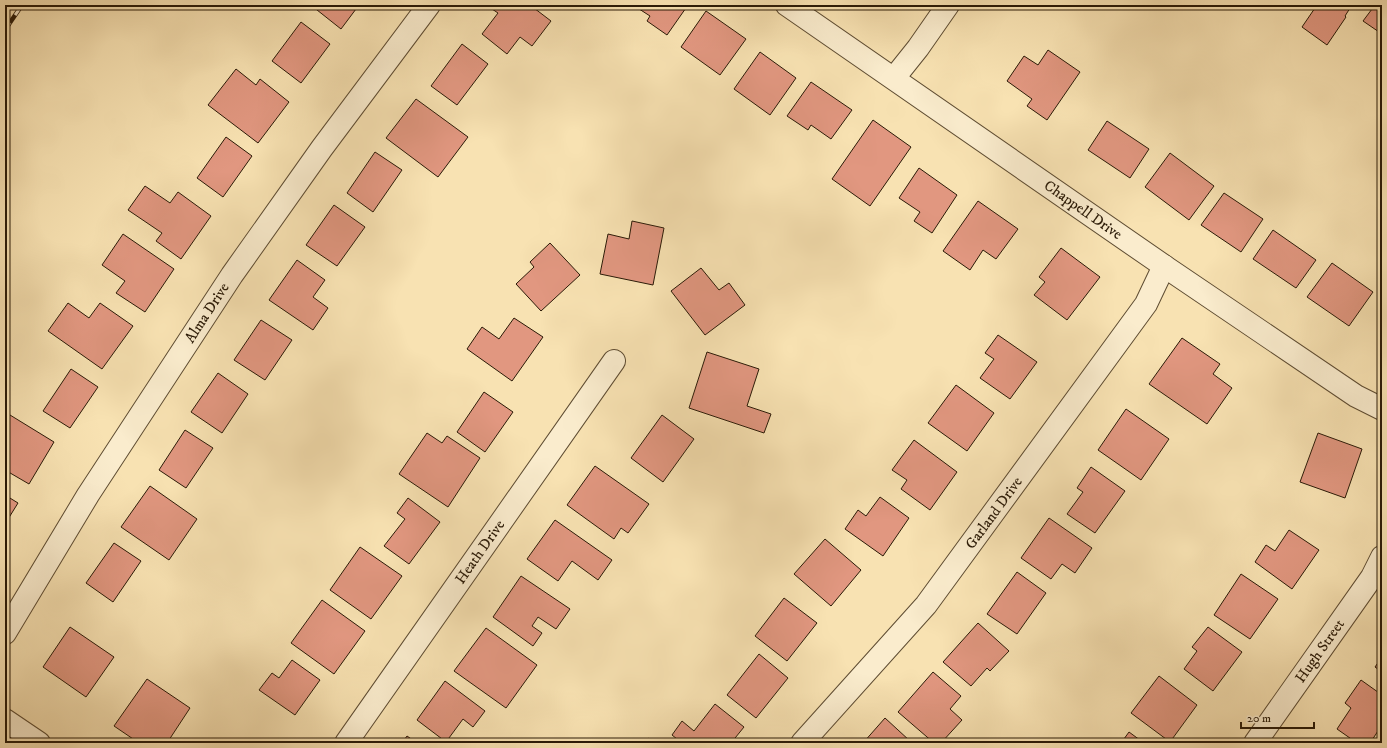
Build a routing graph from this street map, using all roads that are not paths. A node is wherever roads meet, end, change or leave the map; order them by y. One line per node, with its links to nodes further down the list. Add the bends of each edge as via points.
1 (428, 5): 9 (street, Alma Drive, via 232,275 88,495)
2 (787, 5): 4 (street, Chappell Drive)
3 (948, 5): 4 (street)
4 (894, 78): 5 (street, Chappell Drive)
5 (1164, 266): 7 (street, Chappell Drive, via 1356,396); 13 (street, Garland Drive, via 1146,304 926,605)
6 (614, 361): 12 (street, Heath Drive)
7 (1382, 409)
8 (1382, 557): 14 (street, Hugh Street, via 1372,577)
9 (5, 633)
10 (5, 720): 11 (street)
11 (39, 743)
12 (346, 743)
13 (802, 743)
14 (1255, 743)

